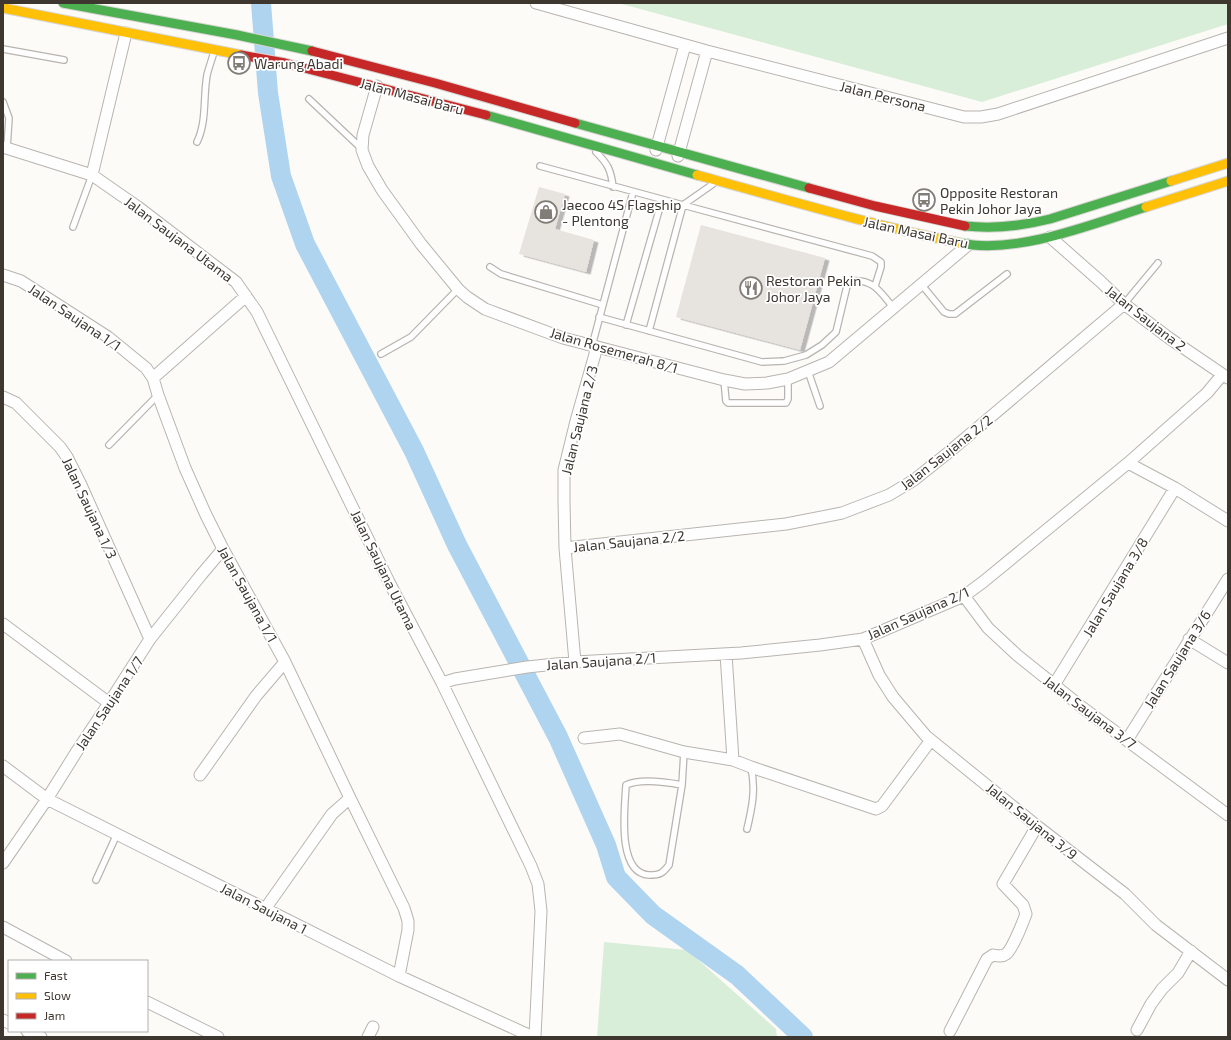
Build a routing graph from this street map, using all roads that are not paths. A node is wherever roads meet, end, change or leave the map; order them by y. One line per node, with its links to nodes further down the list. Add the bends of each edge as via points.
1 (63, 3): 11 (main road, Jalan Masai Baru, via 237,35)
2 (536, 3): 6 (street, Jalan Persona)
3 (3, 8): 4 (main road, Jalan Masai Baru)
4 (126, 33): 8 (main road, Jalan Masai Baru); 25 (street)
5 (1228, 38): 9 (street, Jalan Persona, via 998,114 981,117 964,116)
6 (685, 45): 9 (street, Jalan Persona); 17 (street)
7 (3, 49): 10 (lane)
8 (215, 49): 12 (main road, Jalan Masai Baru); 15 (lane, via 207,76 205,113)
9 (707, 51): 20 (street)
10 (64, 60)
11 (364, 64): 12 (main road, via 373,72); 17 (main road, Jalan Masai Baru)
12 (377, 86): 16 (main road, Jalan Masai Baru); 19 (street, Jalan Rosemerah 8/1, via 363,135)
13 (309, 99): 19 (lane)
14 (3, 102): 18 (lane, via 9,118)
15 (197, 142)
16 (588, 144): 21 (main road, Jalan Masai Baru); 28 (lane, via 608,166)
17 (658, 145): 20 (main road, Jalan Masai Baru); 21 (street)
18 (5, 147): 25 (street, Jalan Saujana Utama)
19 (362, 150): 41 (street, Jalan Rosemerah 8/1, via 382,190 420,244)
20 (679, 152): 22 (main road, Jalan Masai Baru, via 875,206 957,225 982,228 1009,227 1050,219); 24 (street)
21 (653, 162): 24 (main road, Jalan Masai Baru)
22 (1228, 163)
23 (540, 166): 28 (lane)
24 (674, 168): 26 (main road, Jalan Masai Baru)
25 (92, 176): 32 (lane); 42 (street, Jalan Saujana Utama, via 138,207 236,282)
26 (717, 181): 31 (lane); 34 (main road, Jalan Masai Baru, via 899,231)
27 (1228, 181): 33 (main road, Jalan Masai Baru)
28 (613, 187): 29 (lane)
29 (633, 192): 30 (lane); 44 (lane)
30 (662, 200): 31 (lane); 47 (lane)
31 (682, 205): 40 (lane, via 872,256 881,262); 48 (lane)
32 (72, 227)
33 (1050, 237): 34 (main road, Jalan Masai Baru, via 1008,245); 43 (street, Jalan Saujana 2)
34 (968, 245): 39 (street, Jalan Rosemerah 8/1)
35 (1158, 263): 43 (lane)
36 (490, 267): 44 (lane, via 501,274)
37 (1007, 274): 39 (lane, via 956,314 944,312)
38 (3, 275): 53 (street, Jalan Saujana 1/1, via 21,281 108,337 146,368)
39 (920, 284): 45 (street, Jalan Rosemerah 8/1)
40 (875, 286): 45 (lane); 48 (lane, via 858,280 851,281 847,286 836,332 822,345 806,354 784,361 762,362)
41 (458, 289): 49 (street, Jalan Rosemerah 8/1, via 485,309 563,338); 50 (lane, via 411,337)
42 (246, 296): 53 (street); 75 (street, Jalan Saujana Utama, via 257,312 389,582)
43 (1124, 304): 52 (street, Jalan Saujana 2); 63 (street, Jalan Saujana 2/2, via 949,452 914,480 889,495 842,513 786,524)
44 (603, 305): 46 (lane)
45 (893, 307): 51 (street, Jalan Rosemerah 8/1, via 829,362)
46 (600, 317): 47 (lane); 49 (lane)
47 (626, 325): 48 (lane)
48 (649, 331)
49 (594, 346): 55 (street, Jalan Rosemerah 8/1); 63 (street, Jalan Saujana 2/3, via 565,464)
50 (381, 354)
51 (808, 371): 54 (street, Jalan Rosemerah 8/1); 58 (lane)
52 (1225, 376): 60 (street, Jalan Saujana 2/1)
53 (153, 378): 56 (street, Jalan Saujana 1/1)
54 (788, 379): 55 (street, Jalan Rosemerah 8/1, via 745,384); 55 (lane, via 786,403 728,403)
55 (724, 380)
56 (158, 395): 59 (lane); 64 (street, Jalan Saujana 1/1, via 185,468)
57 (3, 397): 69 (street, Jalan Saujana 1/3, via 16,403 67,457)
58 (820, 406)
59 (109, 445)
60 (1128, 463): 61 (street); 66 (street, Jalan Saujana 2/1)
61 (1175, 488): 62 (street); 76 (street, Jalan Saujana 3/8)
62 (1228, 521)
63 (566, 548): 73 (street, Jalan Saujana 2/3)
64 (223, 549): 69 (street, Jalan Saujana 1/7); 72 (street, Jalan Saujana 1/1)
65 (1228, 579): 70 (street, Jalan Saujana 3/6)
66 (964, 596): 68 (street, Jalan Saujana 2/1); 76 (street, Jalan Saujana 3/7, via 988,628)
67 (3, 624): 77 (street)
68 (863, 638): 71 (street, Jalan Saujana 2/1); 79 (street, Jalan Saujana 3/9, via 879,674 893,697)
69 (150, 639): 77 (street, Jalan Saujana 1/7)
70 (1189, 639): 74 (street); 80 (street, Jalan Saujana 3/6)
71 (726, 654): 73 (street, Jalan Saujana 2/1); 82 (street)
72 (285, 662): 85 (street, via 256,696); 87 (street, Jalan Saujana 1/1)
73 (575, 662): 75 (street, Jalan Saujana 2/1, via 527,667)
74 (1228, 663)
75 (442, 683): 105 (street, Jalan Saujana Utama, via 538,884 541,911)
76 (1054, 685): 80 (street, Jalan Saujana 3/7)
77 (109, 704): 88 (street, Jalan Saujana 1/7)
78 (584, 738): 81 (street, via 620,734)
79 (931, 740): 84 (street, via 882,806 876,809); 90 (street, Jalan Saujana 3/9)
80 (1127, 740): 89 (street, Jalan Saujana 3/7)
81 (684, 752): 82 (street); 86 (lane)
82 (733, 760): 84 (street)
83 (3, 766): 88 (street, Jalan Saujana 1)
84 (751, 767): 91 (lane, via 754,795)
85 (200, 775)
86 (682, 785): 86 (lane, via 665,782 626,784 624,836 634,867 642,874 656,875 669,865)
87 (350, 798): 95 (street, via 332,814); 99 (street, Jalan Saujana 1/1, via 408,921)
88 (47, 799): 92 (street, Jalan Saujana 1); 93 (street, Jalan Saujana 1/7)
89 (1228, 815)
90 (1037, 826): 97 (street, Jalan Saujana 3/9, via 1125,894 1156,925); 103 (street, via 1003,884 1022,905 1026,914 1023,924 1007,954 993,955 987,959)
91 (747, 829)
92 (117, 834): 94 (lane); 95 (street, Jalan Saujana 1)
93 (3, 863)
94 (96, 880)
95 (265, 909): 99 (street, Jalan Saujana 1)
96 (3, 927): 98 (street)
97 (1191, 951): 100 (street, Jalan Saujana 3/9); 102 (street, via 1178,973 1151,1004)
98 (64, 960)
99 (401, 968): 105 (street, Jalan Saujana 1)
100 (1228, 980)
101 (148, 1002): 107 (street)
102 (1137, 1030)
103 (950, 1031)
104 (29, 1032): 106 (street)
105 (529, 1035)
106 (41, 1037)
107 (218, 1037)

